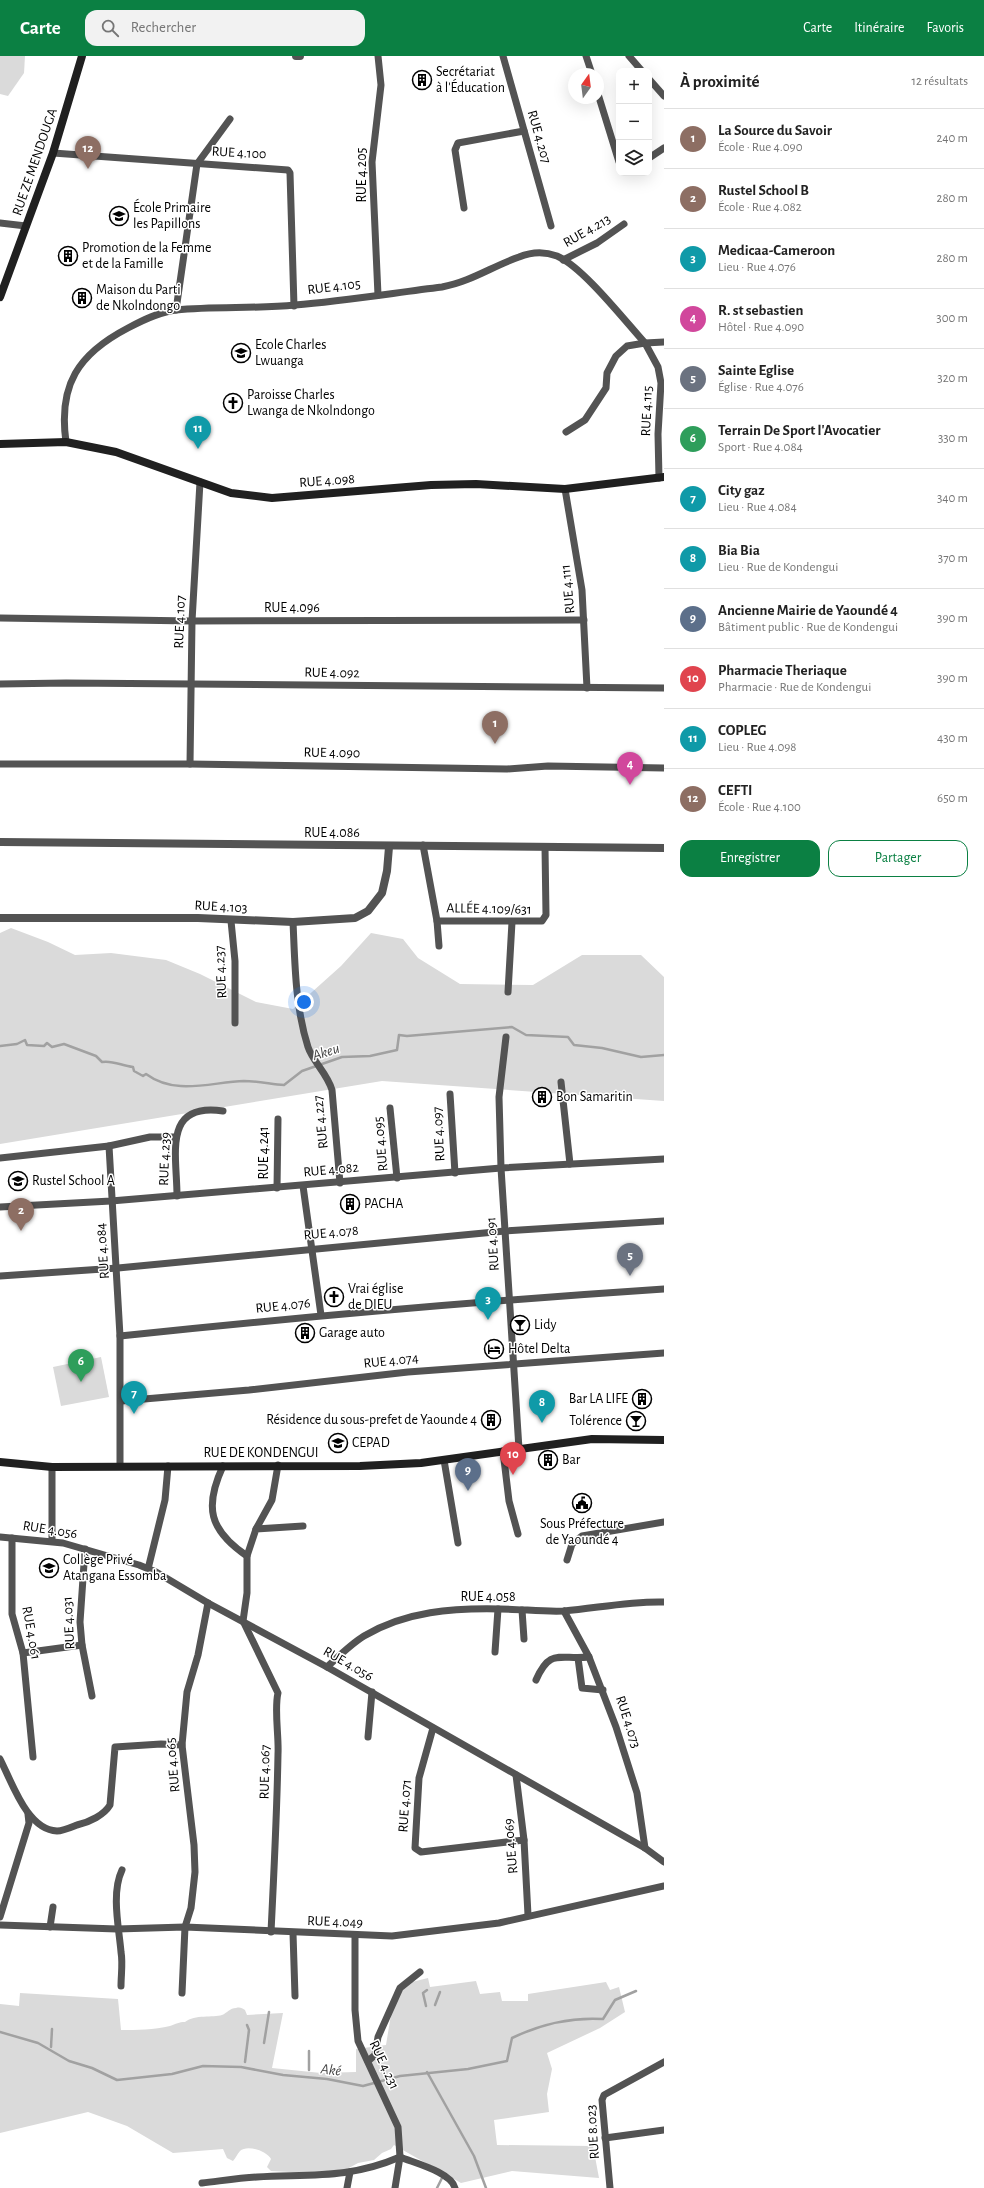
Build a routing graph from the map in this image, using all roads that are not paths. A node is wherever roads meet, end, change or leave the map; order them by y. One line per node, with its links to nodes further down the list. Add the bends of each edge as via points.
1 (82, 56): 17 (main road, RUE ZE MENDOUGA)
2 (296, 56): 3 (street)
3 (300, 56)
4 (378, 56): 26 (street, RUE 4.205, via 381,85 372,162)
5 (503, 56): 14 (street, RUE 4.207)
6 (586, 56): 8 (street)
7 (629, 56): 9 (street)
8 (590, 68)
9 (639, 68)
10 (652, 82): 11 (street)
11 (664, 96)
12 (601, 104): 16 (street)
13 (230, 119): 19 (street)
14 (524, 130): 20 (street, via 458,143 455,150); 24 (street, RUE 4.207)
15 (664, 148): 18 (street)
16 (616, 152)
17 (53, 153): 19 (street, RUE 4.100); 23 (main road, RUE ZE MENDOUGA)
18 (652, 156)
19 (197, 164): 28 (street, RUE 4.100, via 284,169 290,173); 29 (street)
20 (464, 208)
21 (0, 224): 23 (street)
22 (624, 224): 25 (street, RUE 4.213, via 597,243)
23 (26, 226): 27 (main road, RUE ZE MENDOUGA)
24 (551, 226)
25 (563, 260): 26 (street, RUE 4.105, via 534,252 451,286); 31 (street, RUE 4.105, via 576,269)
26 (378, 295): 28 (street, RUE 4.105)
27 (0, 297)
28 (294, 306): 29 (street, RUE 4.105)
29 (176, 310): 33 (street, RUE 4.105, via 147,318 112,336 91,352 75,371 67,390 64,427)
30 (664, 342): 31 (street)
31 (645, 343): 32 (street, via 627,346 616,356 607,373 606,388 585,420); 35 (street, RUE 4.115, via 658,367 662,383 658,434)
32 (566, 432)
33 (66, 442): 34 (main road, RUE 4.098); 36 (main road, RUE 4.098, via 116,452)
34 (0, 444)
35 (662, 477): 37 (main road, RUE 4.098)
36 (200, 482): 37 (main road, RUE 4.098, via 231,493 272,498 469,484); 40 (street, RUE 4.107)
37 (565, 489): 39 (street, RUE 4.111, via 578,561)
38 (0, 618): 40 (street, RUE 4.096)
39 (584, 620): 40 (street, RUE 4.096); 43 (street, RUE 4.111)
40 (192, 621): 42 (street, RUE 4.107)
41 (0, 684): 42 (street, RUE 4.092)
42 (191, 685): 43 (street, RUE 4.092); 46 (street, RUE 4.107)
43 (587, 688): 44 (street, RUE 4.092)
44 (664, 688)
45 (0, 764): 46 (street, RUE 4.090)
46 (190, 764): 47 (street, RUE 4.090, via 506,769 548,766)
47 (664, 768)
48 (0, 842): 50 (street, RUE 4.086)
49 (423, 846): 50 (street, RUE 4.086); 51 (street, RUE 4.086); 55 (street, ALLÉE 4.109/631)
50 (389, 847): 56 (street, RUE 4.103, via 382,893 368,911 354,918)
51 (545, 847): 52 (street, RUE 4.086); 57 (street, ALLÉE 4.109/631, via 545,918 538,922)
52 (664, 848)
53 (0, 918): 54 (street, RUE 4.103, via 198,918)
54 (231, 921): 56 (street, RUE 4.103); 60 (street, RUE 4.237, via 235,961)
55 (437, 921): 57 (street, ALLÉE 4.109/631); 58 (street)
56 (294, 922): 75 (street, RUE 4.227, via 300,1018 309,1049 330,1085)
57 (512, 922): 59 (street)
58 (439, 946)
59 (508, 992)
60 (235, 1023)
61 (506, 1036): 72 (street, RUE 4.091, via 499,1098)
62 (561, 1082): 71 (street)
63 (450, 1094): 73 (street, RUE 4.097)
64 (390, 1108): 74 (street, RUE 4.095)
65 (223, 1111): 67 (street, RUE 4.239, via 201,1109 189,1114 182,1120)
66 (278, 1119): 77 (street, RUE 4.241)
67 (176, 1137): 68 (street, via 150,1137); 78 (street, RUE 4.239)
68 (109, 1146): 69 (street); 79 (street, RUE 4.084)
69 (0, 1158)
70 (664, 1158): 71 (street, RUE 4.082)
71 (570, 1164): 72 (street, RUE 4.082)
72 (500, 1168): 73 (street, RUE 4.082); 82 (street, RUE 4.091)
73 (455, 1173): 74 (street, RUE 4.082)
74 (397, 1178): 75 (street, RUE 4.082)
75 (340, 1183): 76 (street, RUE 4.082)
76 (303, 1186): 77 (street, RUE 4.082); 83 (street)
77 (277, 1188): 78 (street, RUE 4.082)
78 (177, 1196): 79 (street, RUE 4.082)
79 (112, 1201): 80 (street, RUE 4.082); 84 (street, RUE 4.084)
80 (0, 1207)
81 (664, 1221): 82 (street, RUE 4.078)
82 (504, 1231): 83 (street, RUE 4.078); 87 (street, RUE 4.091)
83 (312, 1248): 84 (street, RUE 4.078); 88 (street)
84 (118, 1268): 85 (street, RUE 4.078); 89 (street, RUE 4.084)
85 (0, 1276)
86 (664, 1289): 87 (street, RUE 4.076)
87 (510, 1300): 88 (street, RUE 4.076); 91 (street, RUE 4.091)
88 (321, 1315): 89 (street, RUE 4.076)
89 (120, 1336): 92 (street, RUE 4.084)
90 (664, 1353): 91 (street, RUE 4.074)
91 (515, 1364): 92 (street, RUE 4.074, via 408,1372); 94 (street, RUE 4.091)
92 (121, 1401): 98 (street, RUE 4.084)
93 (664, 1440): 94 (main road, RUE DE KONDENGUI, via 592,1439)
94 (519, 1449): 95 (main road, RUE DE KONDENGUI)
95 (502, 1451): 96 (main road, RUE DE KONDENGUI); 106 (street, via 509,1500)
96 (444, 1460): 99 (main road, RUE DE KONDENGUI, via 360,1466); 110 (street)
97 (0, 1462): 102 (main road, RUE DE KONDENGUI)
98 (120, 1465): 100 (main road, RUE DE KONDENGUI); 102 (main road, RUE DE KONDENGUI)
99 (278, 1465): 101 (main road, RUE DE KONDENGUI); 105 (street, via 272,1500)
100 (168, 1466): 101 (main road, RUE DE KONDENGUI); 114 (street, via 165,1500)
101 (223, 1466): 112 (street, via 214,1484 213,1520 218,1530)
102 (52, 1467): 109 (street)
103 (664, 1522): 113 (street, via 582,1536 572,1544)
104 (303, 1526): 105 (street)
105 (256, 1529): 112 (street)
106 (518, 1534)
107 (0, 1537): 108 (street, RUE 4.056)
108 (12, 1538): 109 (street, RUE 4.056); 124 (street, RUE 4.061, via 12,1614)
109 (52, 1541): 111 (street, RUE 4.056)
110 (458, 1543)
111 (85, 1549): 114 (street, RUE 4.056); 122 (street, RUE 4.031, via 81,1590)
112 (247, 1556): 120 (street, via 247,1593)
113 (567, 1560)
114 (148, 1569): 116 (street, RUE 4.056)
115 (664, 1602): 119 (street, RUE 4.058, via 606,1605)
116 (208, 1603): 120 (street, RUE 4.056); 134 (street, RUE 4.065, via 198,1656 186,1692)
117 (498, 1609): 118 (street, RUE 4.058); 123 (street); 127 (street, RUE 4.058, via 447,1610 411,1616 365,1635)
118 (522, 1610): 119 (street, RUE 4.058); 121 (street)
119 (564, 1611): 125 (street, RUE 4.073)
120 (243, 1621): 127 (street, RUE 4.056); 151 (street, RUE 4.067, via 278,1693 276,1702 279,1731)
121 (524, 1639)
122 (82, 1645): 124 (street); 131 (street, RUE 4.031)
123 (495, 1652)
124 (23, 1653): 135 (street, RUE 4.061)
125 (589, 1657): 126 (street); 129 (street, RUE 4.073)
126 (578, 1658): 128 (street, via 551,1659 545,1663); 129 (street, via 582,1688)
127 (327, 1667): 130 (street, RUE 4.056)
128 (536, 1680)
129 (603, 1690): 140 (street, RUE 4.073, via 637,1793)
130 (372, 1692): 132 (street, RUE 4.056); 133 (street)
131 (92, 1696)
132 (434, 1728): 137 (street, RUE 4.056); 139 (street, RUE 4.071, via 419,1778 415,1848 421,1852)
133 (368, 1737)
134 (182, 1745): 138 (street, via 115,1747 110,1805 105,1813 80,1825 57,1831 35,1822); 149 (street, RUE 4.065, via 195,1872 191,1908)
135 (33, 1757)
136 (0, 1759): 138 (street)
137 (516, 1775): 139 (street, RUE 4.069); 140 (street, RUE 4.056)
138 (28, 1814): 146 (street, via 29,1823)
139 (524, 1840): 145 (street, RUE 4.069)
140 (645, 1848): 141 (street, RUE 4.056)
141 (664, 1862)
142 (122, 1870): 150 (street, via 118,1877 117,1889)
143 (664, 1886): 145 (street, RUE 4.049)
144 (53, 1907): 148 (street)
145 (528, 1915): 153 (street, RUE 4.049, via 498,1923 411,1935)
146 (0, 1917)
147 (0, 1925): 148 (street, RUE 4.049)
148 (50, 1927): 150 (street, RUE 4.049)
149 (185, 1927): 150 (street, RUE 4.049); 151 (street, RUE 4.049); 156 (street, RUE 4.065)
150 (118, 1929): 155 (street, via 122,1953)
151 (271, 1932): 152 (street, RUE 4.049)
152 (293, 1933): 153 (street, RUE 4.049); 157 (street)
153 (355, 1936): 158 (street, RUE 4.231, via 355,2010 358,2042)
154 (420, 1972): 158 (street, via 400,1988 378,2037 375,2055)
155 (121, 1986)
156 (182, 1993)
157 (295, 1996)
158 (368, 2061): 162 (street, RUE 4.231, via 398,2127)
159 (664, 2062): 161 (street, RUE 8.023, via 604,2095 601,2104)
160 (664, 2130): 161 (street)
161 (606, 2138): 168 (street, RUE 8.023)
162 (400, 2157): 163 (street, via 378,2166); 166 (street, RUE 4.231); 167 (street, via 436,2170 452,2182)
163 (350, 2172): 164 (street); 165 (street)
164 (202, 2183)
165 (347, 2188)
166 (395, 2188)
167 (455, 2188)
168 (610, 2188)

